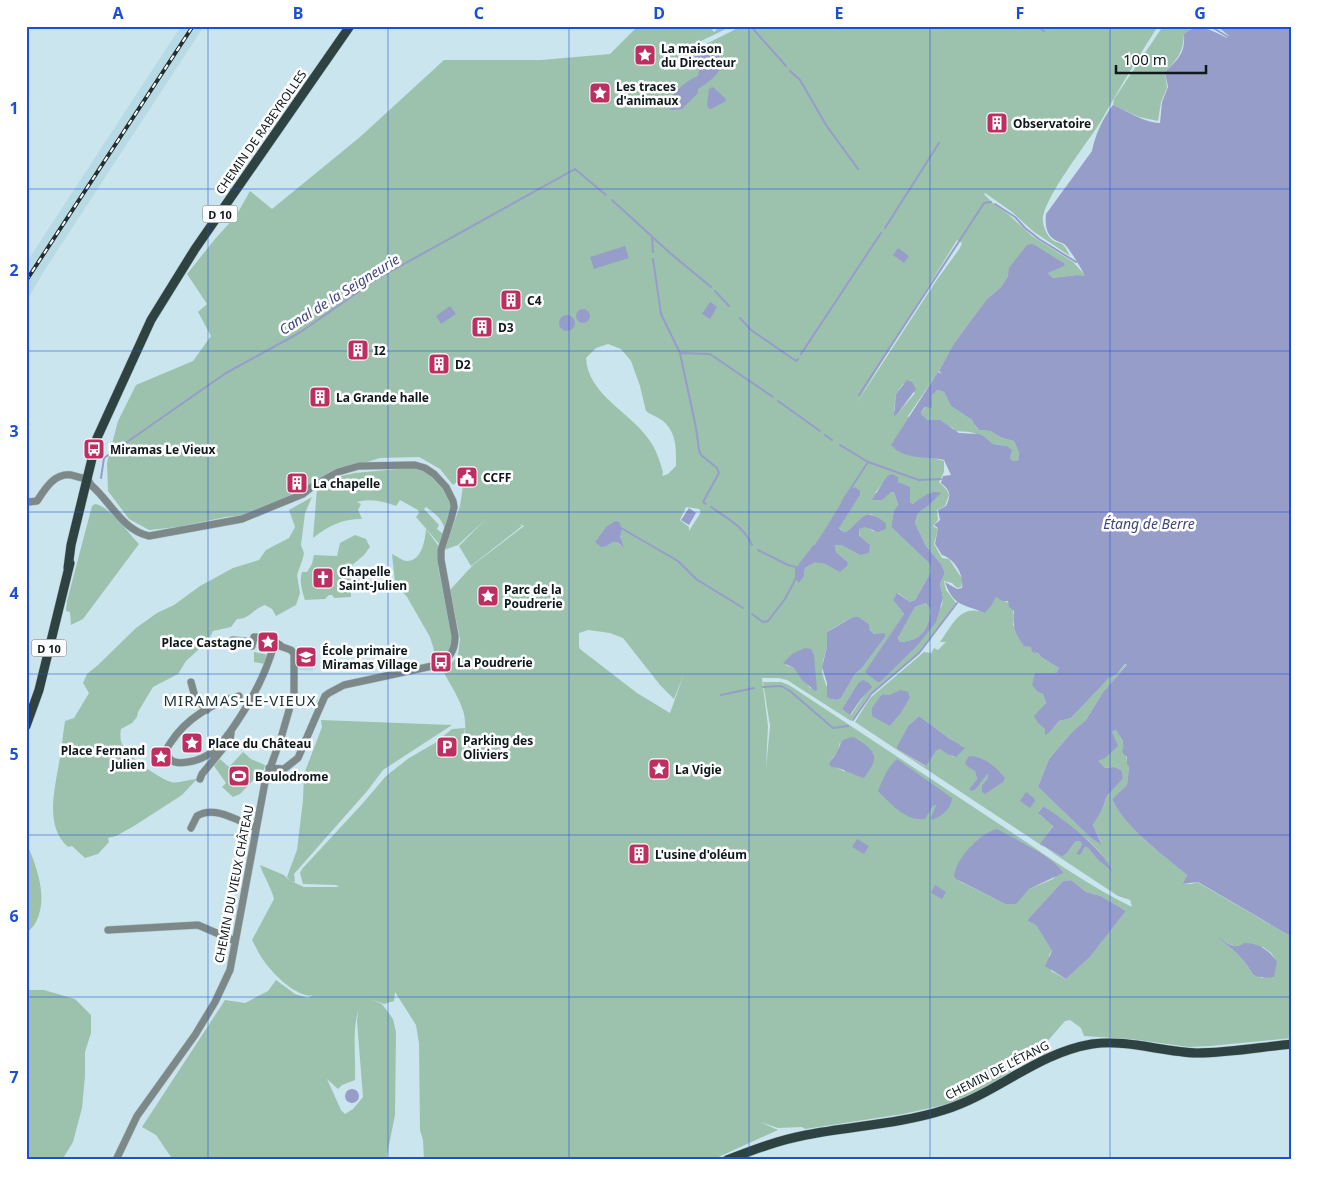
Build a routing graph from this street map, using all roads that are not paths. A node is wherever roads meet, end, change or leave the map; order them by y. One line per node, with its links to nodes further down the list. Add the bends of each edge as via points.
1 (350, 26): 2 (main road, CHEMIN DE RABEYROLLES / D 10, via 164,297 141,339)
2 (109, 412): 3 (main road, CHEMIN DE RABEYROLLES / D 10); 3 (main road, CHEMIN DE RABEYROLLES / D 10, via 97,438)
3 (90, 482): 4 (street, via 69,475 56,478 36,501); 5 (main road, CHEMIN DE RABEYROLLES / D 10); 5 (main road, CHEMIN DE RABEYROLLES / D 10, via 71,545); 13 (street, via 131,528 150,536 242,519 303,494 338,472 359,466 420,466 434,474 446,487 454,507 440,560 455,645 452,653 437,665 336,688 325,696 298,758 284,769)
4 (26, 500)
5 (68, 568): 11 (main road, CHEMIN DE RABEYROLLES / D 10, via 39,690)
6 (233, 640): 7 (street, via 253,642 270,638)
7 (284, 648): 12 (street, via 274,644 252,698); 13 (street, CHEMIN DU VIEUX CHÂTEAU, via 294,654 294,693)
8 (191, 682): 10 (street, via 195,696)
9 (239, 696): 10 (street)
10 (207, 710): 12 (street, via 182,727 168,746 167,755 173,762 196,760 215,750)
11 (26, 726)
12 (231, 730): 14 (street, via 230,740)
13 (269, 768): 16 (street, CHEMIN DU VIEUX CHÂTEAU)
14 (200, 780)
15 (191, 828): 16 (street, via 194,820 210,811)
16 (256, 828): 18 (street, CHEMIN DU VIEUX CHÂTEAU)
17 (108, 930): 18 (street, via 198,925)
18 (235, 941): 20 (street, CHEMIN DU VIEUX CHÂTEAU, via 230,970 215,1002 137,1116)
19 (1287, 1044): 21 (main road, CHEMIN DE L’ÉTANG, via 1197,1053 1111,1043 1076,1048 1042,1061 945,1110 910,1119 805,1135)
20 (116, 1160)
21 (727, 1160)

